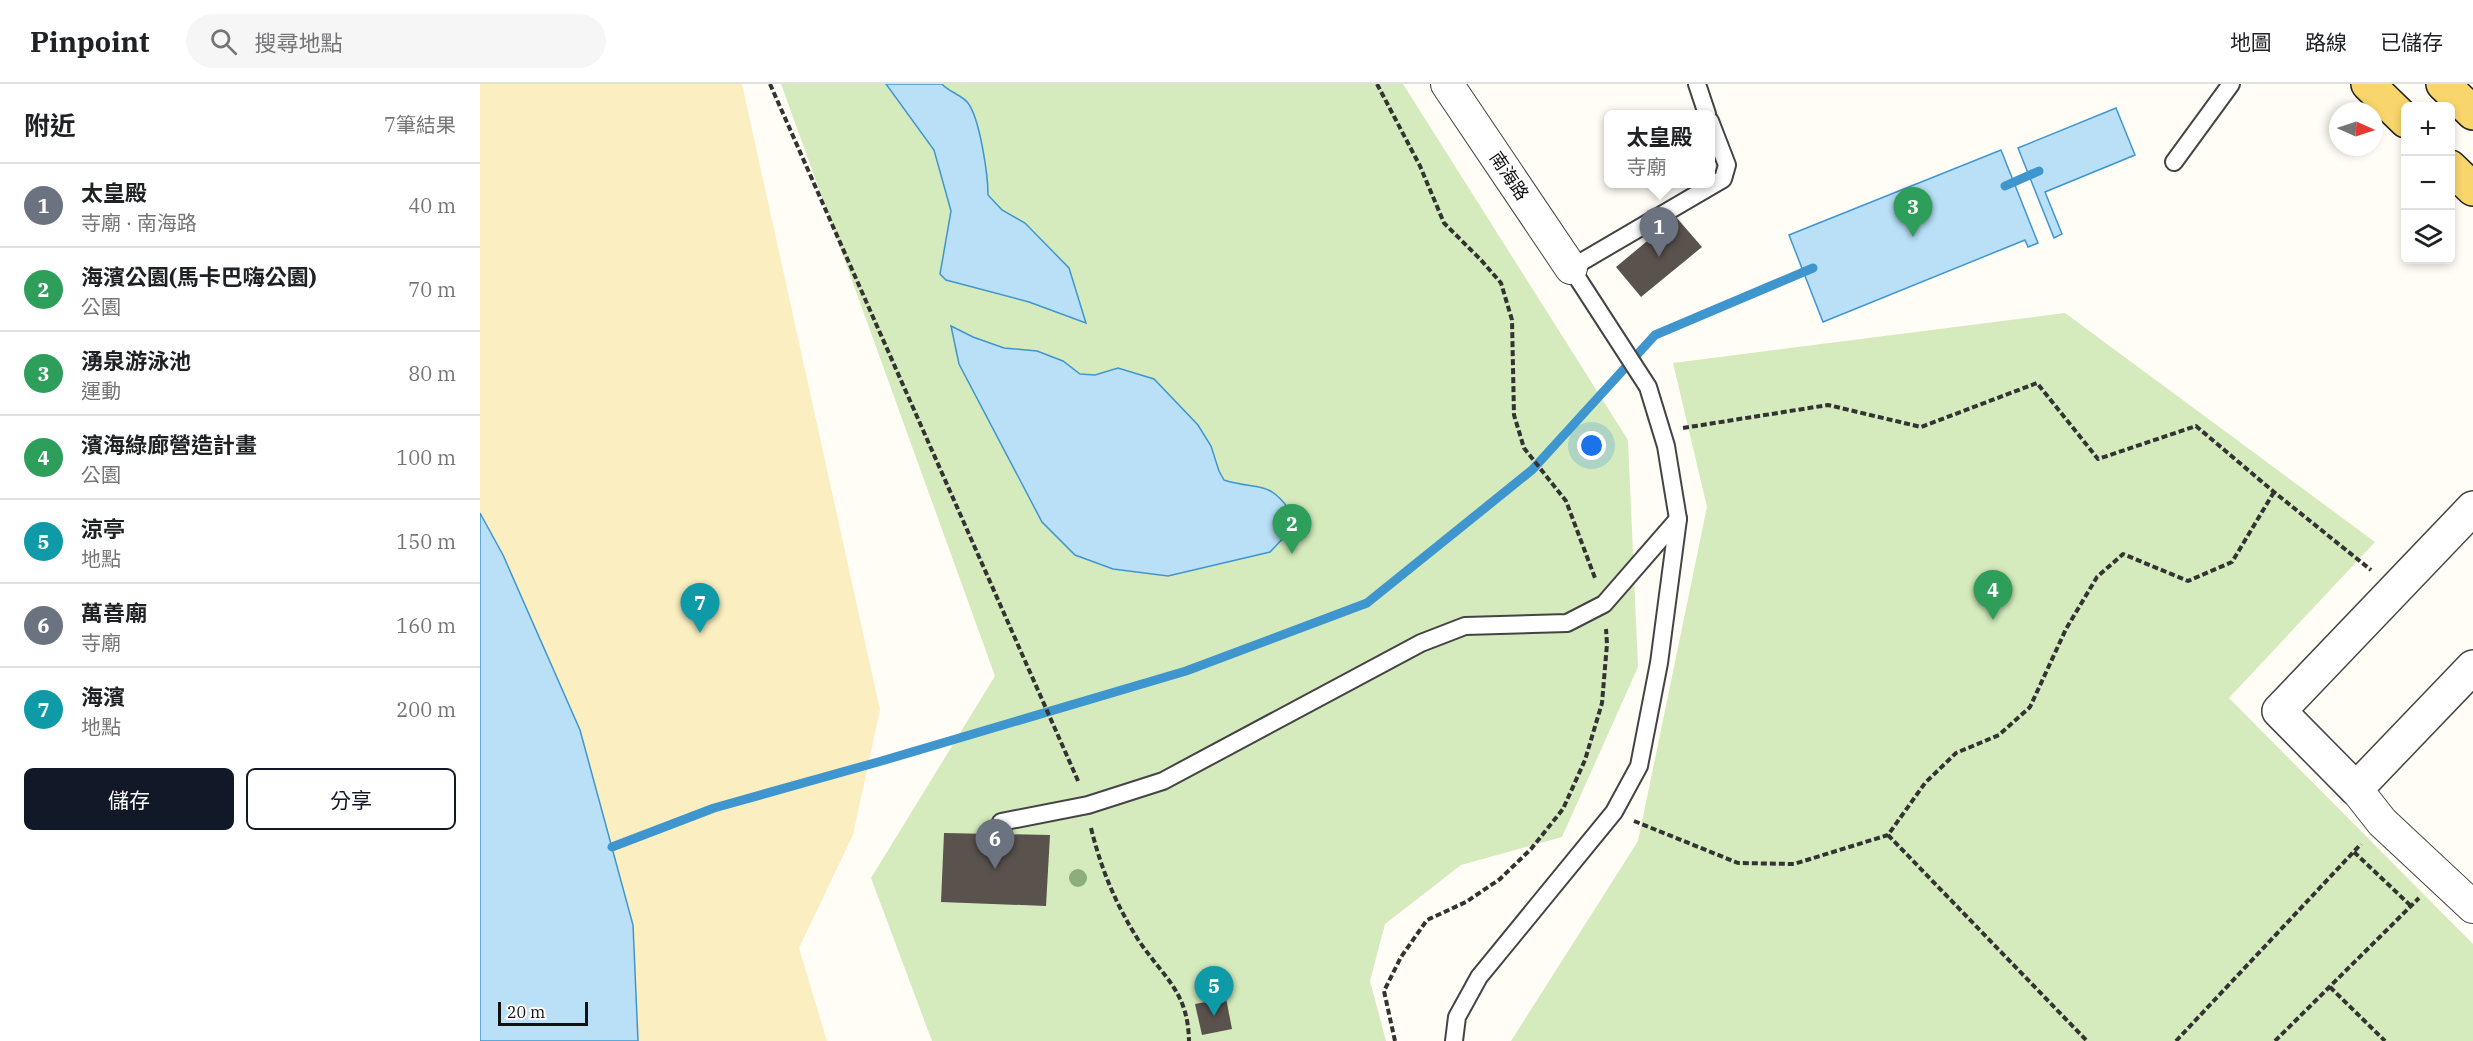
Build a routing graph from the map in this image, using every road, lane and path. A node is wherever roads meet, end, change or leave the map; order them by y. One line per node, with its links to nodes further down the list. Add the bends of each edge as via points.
1 (770, 84): 26 (path)
2 (1377, 84): 23 (path, via 1420,166 1444,223 1500,283 1512,320 1514,415 1524,448 1566,501)
3 (1447, 84): 17 (street, 南海路)
4 (1697, 84): 8 (lane)
5 (2231, 84): 12 (lane)
6 (2368, 84): 10 (main road)
7 (2443, 84): 9 (main road)
8 (1706, 110)
9 (2473, 113)
10 (2401, 116)
11 (1715, 134): 14 (lane, via 1727,165 1723,179)
12 (2174, 162)
13 (2455, 171): 16 (main road)
14 (1715, 184)
15 (1708, 188): 17 (lane)
16 (2473, 189)
17 (1571, 268): 18 (lane, via 1648,387)
18 (1662, 432): 19 (path, via 1828,405 1921,427 2037,384 2098,459 2196,426); 21 (lane)
19 (2274, 492): 22 (path); 30 (path, via 2232,562 2188,581 2123,554 2097,577 2066,629 2030,707 1999,735 1956,753 1925,783)
20 (2473, 508): 22 (street)
21 (1678, 519): 23 (lane); 27 (lane, via 1659,663 1639,766)
22 (2396, 589): 25 (street, via 2279,711)
23 (1604, 603): 26 (lane, via 1567,623 1465,626 1421,643 1163,781); 37 (path, via 1607,645 1602,703 1585,760 1563,809 1500,879 1466,902 1427,920 1401,957 1384,991)
24 (2473, 667): 25 (street)
25 (2356, 789): 29 (street)
26 (1088, 805): 28 (lane); 36 (path, via 1107,884 1139,940 1181,998 1189,1019)
27 (1614, 812): 30 (path, via 1738,862 1794,864); 38 (lane, via 1479,977 1457,1017)
28 (1001, 822)
29 (2382, 822): 31 (path); 32 (street)
30 (1888, 835): 39 (path)
31 (2354, 852): 33 (path); 40 (path)
32 (2440, 877): 33 (path); 34 (street)
33 (2411, 906): 35 (path)
34 (2473, 907)
35 (2330, 987): 41 (path); 42 (path)
36 (1189, 1041)
37 (1395, 1041)
38 (1454, 1041)
39 (2087, 1041)
40 (2176, 1041)
41 (2275, 1041)
42 (2385, 1041)

